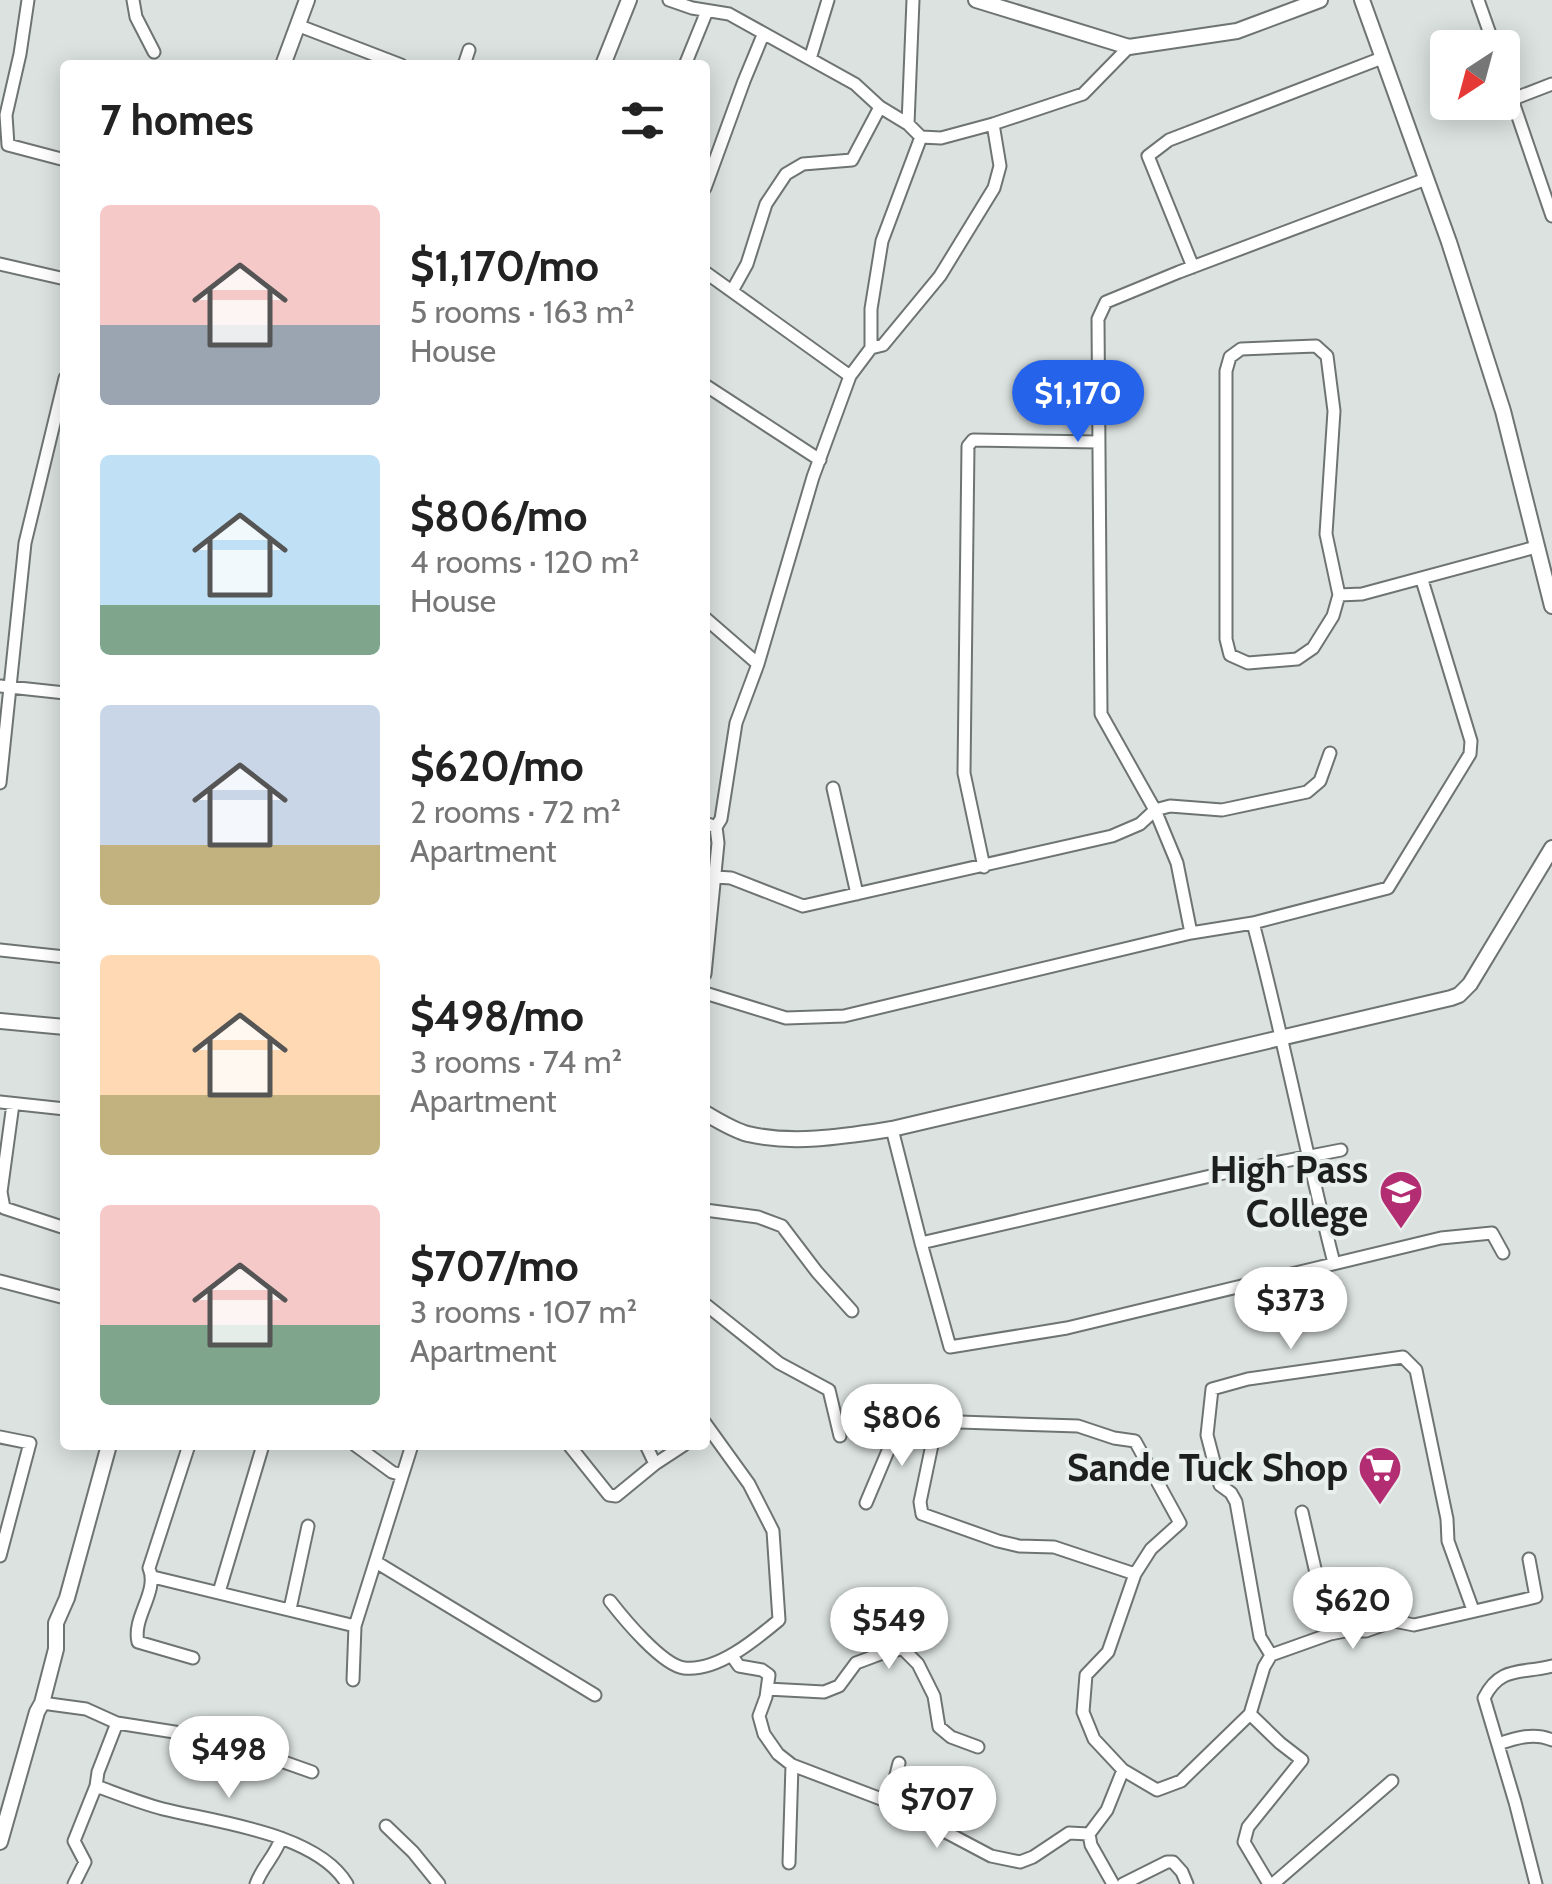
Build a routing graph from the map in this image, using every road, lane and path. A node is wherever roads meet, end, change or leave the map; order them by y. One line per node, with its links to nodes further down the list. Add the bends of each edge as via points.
1 (28, 0): 33 (street, via 6,115 8,144)
2 (133, 0): 18 (street)
3 (306, 0): 13 (street)
4 (628, 0): 24 (street)
5 (670, 0): 12 (street)
6 (828, 0): 19 (street)
7 (912, 0): 30 (street)
8 (976, 0): 16 (street)
9 (1320, 0): 16 (street, via 1236,31)
10 (1362, 0): 20 (street)
11 (1478, 0): 14 (street)
12 (707, 11): 15 (street, via 729,14); 25 (street)
13 (298, 25): 21 (street); 22 (street)
14 (1488, 30)
15 (763, 35): 19 (street); 34 (street)
16 (1128, 47): 31 (street, via 1083,94)
17 (469, 50): 23 (street)
18 (154, 52)
19 (810, 58): 28 (street)
20 (1382, 58): 35 (street); 38 (street, via 1169,140 1148,156)
21 (285, 60)
22 (388, 60)
23 (466, 60)
24 (605, 60)
25 (687, 60)
26 (1552, 84): 27 (street)
27 (1520, 96)
28 (880, 106): 30 (street); 41 (street, via 852,160 804,164 786,174 766,204)
29 (1520, 120): 36 (street)
30 (908, 124): 32 (street)
31 (993, 124): 32 (street); 42 (street, via 1000,166 994,188 940,276 883,345)
32 (921, 137): 42 (street, via 882,241)
33 (60, 159)
34 (710, 174)
35 (1426, 179): 38 (street); 48 (street, via 1503,411)
36 (1552, 216)
37 (0, 264): 40 (street)
38 (1193, 267): 46 (street, via 1106,302 1098,319)
39 (710, 276): 41 (street)
40 (60, 278)
41 (732, 291): 43 (street)
42 (871, 348): 43 (street)
43 (850, 376): 47 (street)
44 (710, 388): 47 (street)
45 (60, 399): 54 (street, via 26,543)
46 (1099, 442): 59 (street, via 1101,714); 62 (street, via 973,440 968,446 964,773)
47 (820, 460): 53 (street)
48 (1536, 547): 49 (street); 51 (street)
49 (1422, 580): 50 (street); 66 (street, via 1470,754 1388,888)
50 (1340, 595): 50 (street, via 1313,648 1297,658 1248,664 1230,655 1226,371 1230,356 1241,349 1316,346 1327,356 1334,411 1326,534)
51 (1552, 606)
52 (710, 622): 53 (street)
53 (758, 664): 60 (street, via 736,723 721,819)
54 (4, 687): 55 (street); 57 (street)
55 (60, 693)
56 (1330, 753): 59 (street, via 1320,780 1306,792 1222,810)
57 (0, 783)
58 (833, 788): 65 (street)
59 (1155, 810): 62 (street, via 1112,836); 67 (street, via 1177,864)
60 (710, 825): 63 (street, via 718,843)
61 (1552, 848): 73 (street, via 1458,994)
62 (984, 867): 65 (street)
63 (716, 877): 64 (street); 65 (street, via 802,906)
64 (710, 893)
65 (857, 894)
66 (1253, 923): 67 (street); 73 (street)
67 (1191, 934): 70 (street, via 844,1016 786,1018)
68 (0, 950): 69 (street)
69 (60, 956)
70 (710, 995)
71 (0, 1021): 72 (street)
72 (60, 1027)
73 (1282, 1039): 77 (street); 79 (street)
74 (6, 1103): 75 (street); 81 (street, via 4,1208)
75 (60, 1108)
76 (710, 1116): 77 (street, via 760,1136 822,1138)
77 (892, 1129): 82 (street)
78 (1341, 1150): 79 (street)
79 (1307, 1158): 82 (street); 84 (street)
80 (710, 1211): 88 (street, via 782,1226)
81 (60, 1226)
82 (921, 1242): 84 (street, via 950,1348 1068,1328)
83 (1503, 1253): 84 (street, via 1492,1233)
84 (1334, 1262)
85 (0, 1281): 86 (street)
86 (60, 1297)
87 (710, 1308): 91 (street, via 779,1362 829,1390)
88 (852, 1311)
89 (937, 1421): 103 (street, via 901,1420); 109 (street, via 922,1514 998,1541 1054,1547); 109 (street, via 1078,1426 1136,1440 1180,1523 1150,1549)
90 (710, 1433): 118 (street, via 749,1484 773,1531 778,1620)
91 (840, 1436)
92 (0, 1438): 106 (street, via 30,1443)
93 (108, 1450): 124 (street, via 56,1623)
94 (187, 1450): 110 (street, via 150,1568)
95 (262, 1450): 111 (street)
96 (362, 1450): 102 (street)
97 (410, 1450): 102 (street)
98 (573, 1450): 101 (street, via 616,1496)
99 (648, 1450): 101 (street)
100 (676, 1450): 101 (street)
101 (655, 1464)
102 (402, 1474): 108 (street)
103 (866, 1503)
104 (1302, 1512): 116 (street)
105 (308, 1526): 113 (street)
106 (0, 1556)
107 (1529, 1559): 114 (street, via 1536,1598)
108 (376, 1562): 115 (street); 123 (street)
109 (1135, 1574): 132 (street, via 1108,1652 1086,1675 1083,1712 1094,1739)
110 (153, 1577): 111 (street); 119 (street, via 138,1642)
111 (219, 1592): 113 (street)
112 (610, 1601): 118 (street, via 638,1636 680,1668)
113 (290, 1610): 115 (street)
114 (1473, 1610): 116 (street, via 1414,1625 1394,1621 1366,1632); 117 (street, via 1448,1541 1416,1370 1404,1356 1248,1379 1212,1389 1207,1435 1220,1485 1236,1502 1260,1637)
115 (355, 1626): 121 (street)
116 (1330, 1634): 117 (street)
117 (1272, 1655): 125 (street)
118 (732, 1656): 122 (street, via 739,1666 769,1676)
119 (193, 1658)
120 (1552, 1666): 128 (street, via 1502,1675 1491,1685 1484,1698)
121 (353, 1680)
122 (768, 1688): 129 (street, via 824,1692 839,1686 856,1663 903,1650 934,1696 939,1727); 131 (street, via 759,1716 764,1734)
123 (595, 1695)
124 (42, 1703): 126 (street, via 86,1709); 140 (street)
125 (1250, 1714): 132 (street, via 1181,1781 1157,1790); 149 (street, via 1302,1760 1248,1827 1244,1842)
126 (117, 1723): 133 (street, via 219,1739); 135 (street)
127 (1552, 1740): 128 (street, via 1520,1737)
128 (1498, 1744): 150 (street)
129 (978, 1748)
130 (899, 1763): 136 (street)
131 (792, 1765): 136 (street); 141 (street)
132 (1123, 1770): 138 (street)
133 (312, 1772)
134 (1392, 1781): 149 (street)
135 (96, 1786): 139 (street); 142 (street, via 74,1840 85,1862)
136 (889, 1802): 138 (street, via 991,1856 1020,1862 1069,1833)
137 (386, 1826): 145 (street)
138 (1089, 1834): 146 (street)
139 (280, 1838): 143 (street); 144 (street, via 317,1856)
140 (0, 1842)
141 (789, 1862)
142 (74, 1884)
143 (256, 1884)
144 (347, 1884)
145 (438, 1884)
146 (1113, 1884)
147 (1123, 1884): 148 (street, via 1167,1862)
148 (1188, 1884)
149 (1271, 1884)
150 (1536, 1884)

